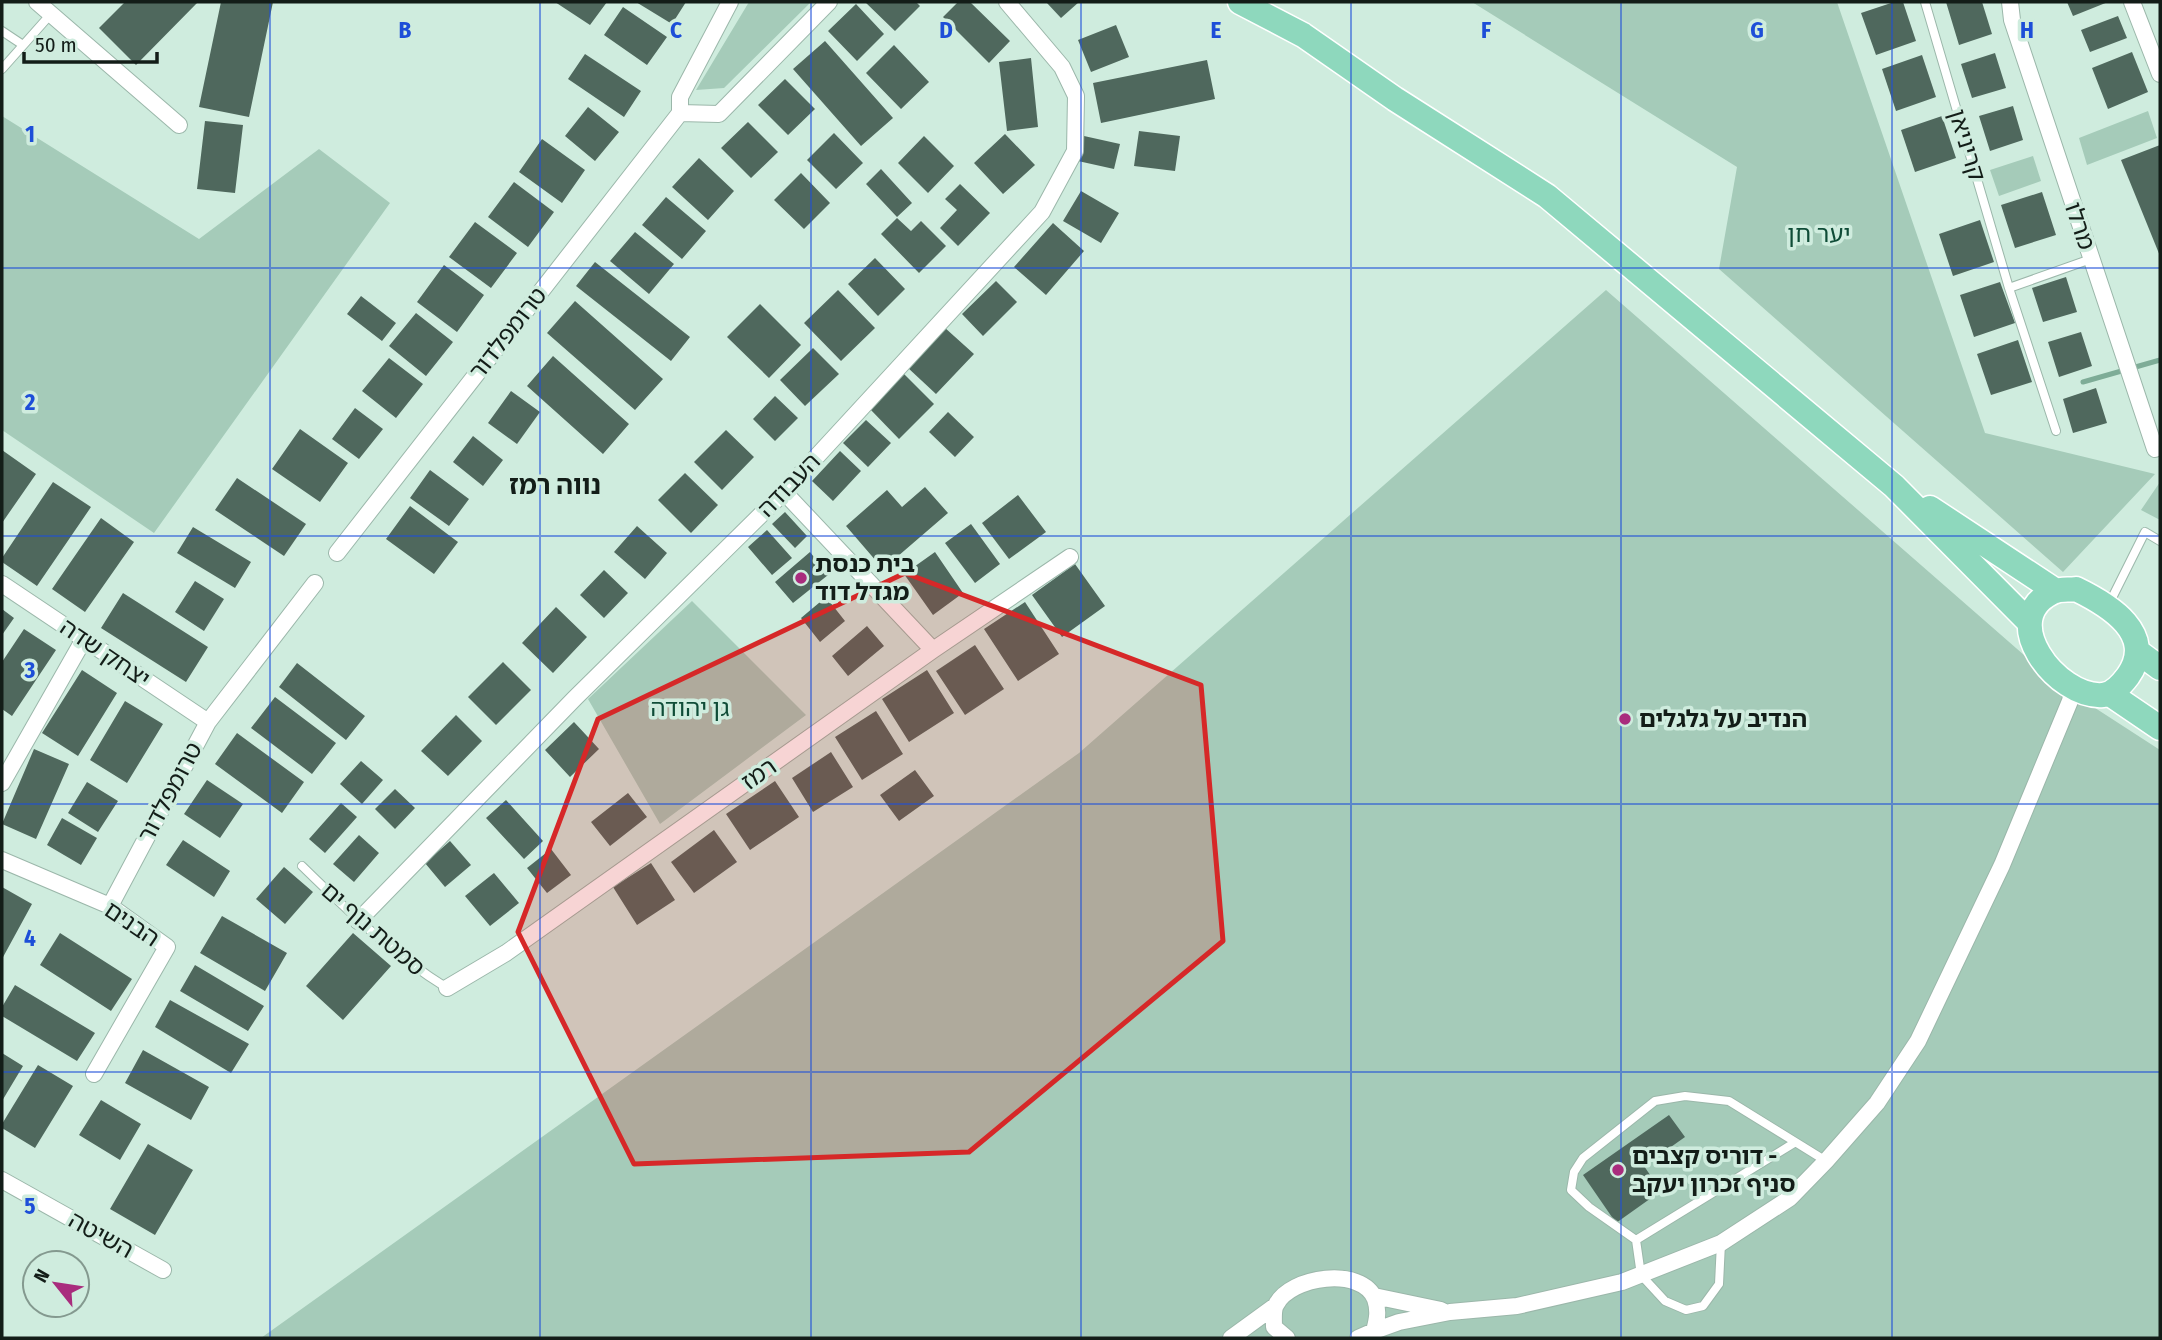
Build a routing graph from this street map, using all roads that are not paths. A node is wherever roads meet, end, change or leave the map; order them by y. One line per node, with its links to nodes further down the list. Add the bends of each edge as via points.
1 (37, 2): 10 (street)
2 (730, 2): 16 (street, טרומפלדור, via 680,97)
3 (829, 2): 16 (street, via 719,114)
4 (1007, 2): 23 (street, העבודה, via 1062,67 1076,96 1075,150 1041,212)
5 (1240, 2): 12 (main road)
6 (1273, 2): 12 (main road)
7 (1925, 2): 19 (lane, קריניאן)
8 (2010, 2): 18 (street, מרלו, via 2012,20)
9 (2132, 2): 15 (street)
10 (50, 15): 13 (lane); 17 (street)
11 (2, 31): 13 (lane)
12 (1303, 35): 22 (main road, via 1547,196)
13 (23, 45): 14 (lane)
14 (2, 69)
15 (2160, 74)
16 (680, 113): 25 (street, טרומפלדור)
17 (179, 125)
18 (2091, 259): 19 (lane); 21 (street, מרלו)
19 (2009, 288): 20 (lane, קריניאן)
20 (2056, 431)
21 (2155, 449)
22 (1894, 486): 29 (main road); 31 (main road)
23 (784, 492): 33 (street); 44 (street, העבודה)
24 (2160, 541): 30 (lane, via 2145,532)
25 (337, 553)
26 (1070, 558): 33 (street, רמז)
27 (315, 583): 38 (street, טרומפלדור)
28 (2, 584): 32 (street, יצחק שדה)
29 (2056, 591): 30 (main road, via 2076,589); 31 (main road, via 2037,605)
30 (2108, 606): 34 (main road, via 2126,624)
31 (2029, 622): 36 (main road, via 2035,650 2049,669)
32 (85, 639): 38 (street, יצחק שדה); 40 (street)
33 (933, 650): 45 (street, רמז, via 552,922)
34 (2137, 651): 35 (main road); 37 (main road, via 2133,668)
35 (2160, 668)
36 (2073, 687): 37 (main road); 48 (street, via 2002,865 1919,1041 1877,1103)
37 (2110, 694): 39 (main road)
38 (208, 722): 43 (street, טרומפלדור)
39 (2160, 728)
40 (2, 783)
41 (2, 860): 43 (street, הבנים)
42 (302, 866): 44 (lane, סמטת נוף ים)
43 (110, 906): 46 (street, הבנים, via 167,947)
44 (358, 921): 45 (lane, סמטת נוף ים, via 411,966)
45 (447, 988)
46 (94, 1074)
47 (1794, 1143): 48 (lane); 50 (lane); 50 (lane, via 1729,1101 1685,1096 1656,1101 1583,1158 1574,1172 1571,1190)
48 (1826, 1161): 51 (street, via 1790,1198)
49 (2, 1180): 52 (street, השיטה)
50 (1636, 1240): 53 (lane)
51 (1720, 1243): 53 (street); 53 (lane, via 1719,1284 1703,1306 1686,1310 1665,1301)
52 (163, 1270)
53 (1641, 1275): 56 (street, via 1550,1300)
54 (1374, 1296): 55 (street, via 1360,1284 1325,1278 1303,1283); 56 (street); 57 (street, via 1378,1311)
55 (1275, 1306): 58 (street); 59 (street, via 1274,1326)
56 (1450, 1312): 57 (street, via 1399,1322)
57 (1366, 1335)
58 (1231, 1338)
59 (1287, 1338)

